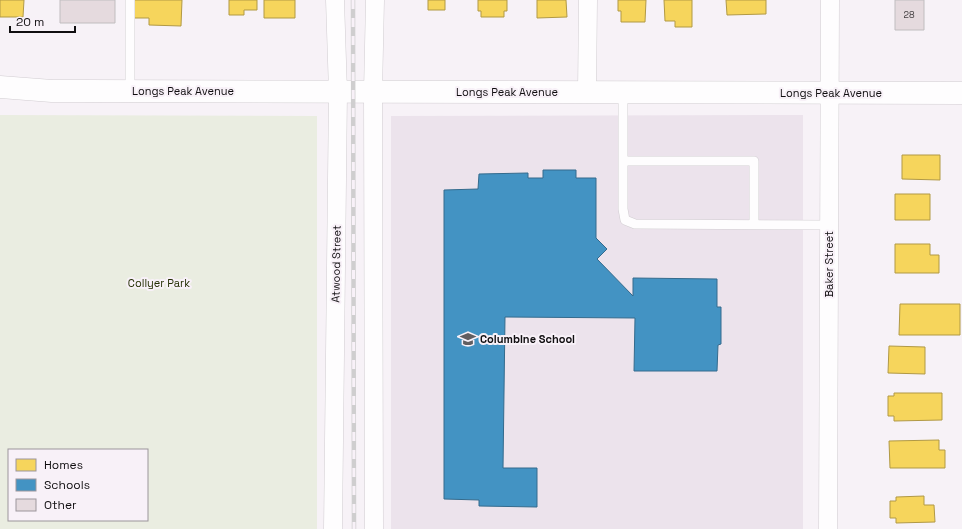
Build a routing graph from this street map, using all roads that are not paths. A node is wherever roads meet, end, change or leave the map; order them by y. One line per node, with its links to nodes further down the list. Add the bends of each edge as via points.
1 (130, 0): 8 (lane)
2 (335, 0): 9 (street, Atwood Street)
3 (375, 0): 10 (street)
4 (588, 0): 11 (street)
5 (830, 0): 13 (street, Baker Street)
6 (0, 87): 7 (street, Longs Peak Avenue)
7 (52, 91): 8 (street, Longs Peak Avenue); 15 (street, Longs Peak Avenue)
8 (130, 91): 9 (street, Longs Peak Avenue)
9 (338, 92): 10 (street, Longs Peak Avenue); 19 (street, Atwood Street)
10 (373, 92): 11 (street, Longs Peak Avenue); 20 (street)
11 (588, 92): 12 (street, Longs Peak Avenue)
12 (623, 92): 13 (street, Longs Peak Avenue); 16 (lane)
13 (830, 93): 14 (street, Longs Peak Avenue); 18 (street, Baker Street)
14 (962, 93)
15 (0, 94)
16 (622, 161): 17 (lane, via 622,209 625,220 635,224); 17 (lane, via 754,161)
17 (754, 224): 18 (lane)
18 (829, 225): 21 (street, Baker Street)
19 (333, 529)
20 (374, 529)
21 (828, 529)

